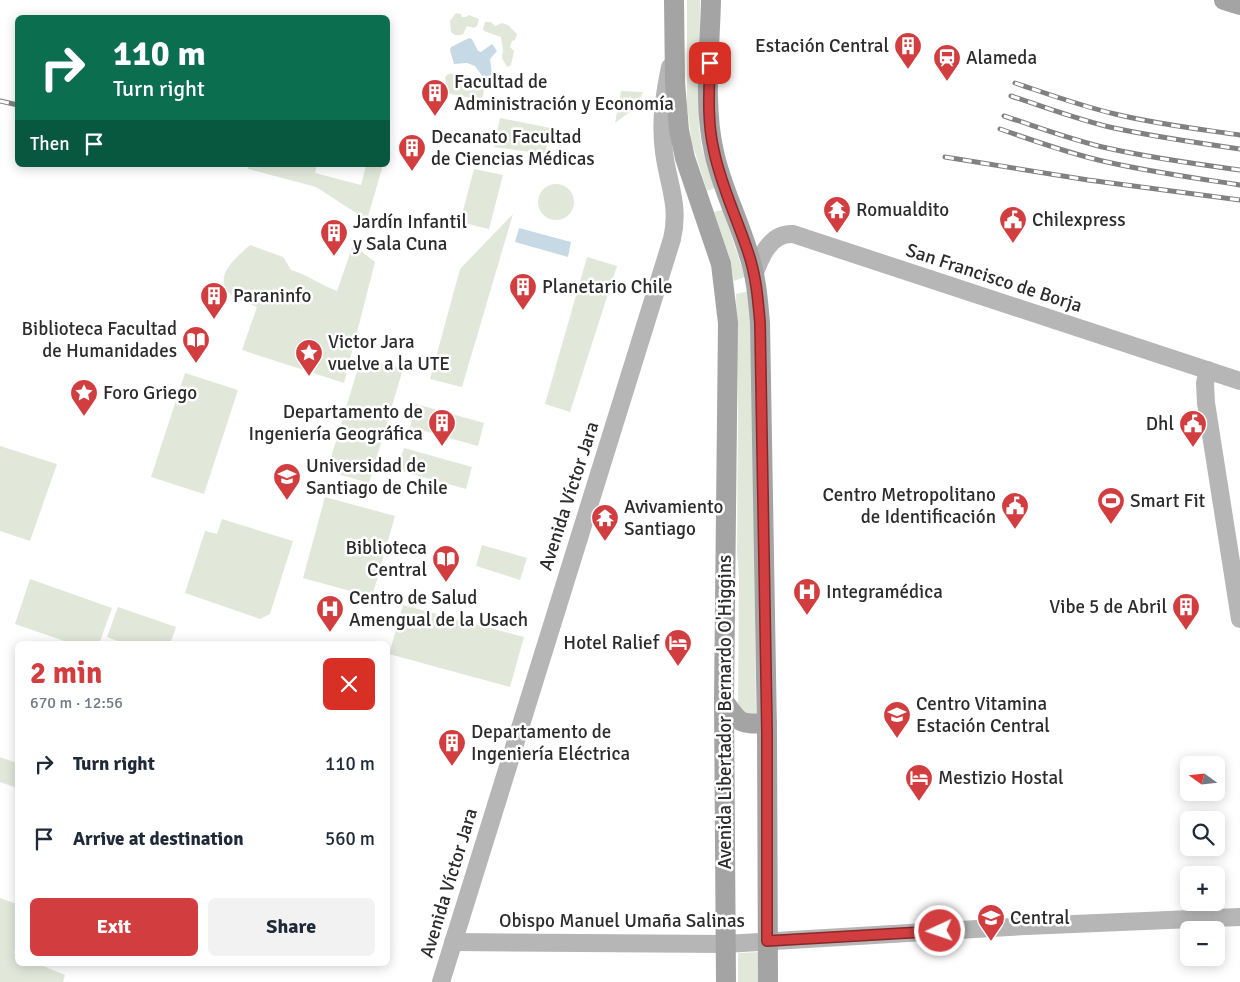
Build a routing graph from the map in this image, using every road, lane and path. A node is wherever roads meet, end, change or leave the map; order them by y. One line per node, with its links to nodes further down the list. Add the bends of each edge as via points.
1 (674, 0): 5 (main road, Avenida Libertador Bernardo O'Higgins)
2 (711, 0): 6 (main road, Avenida Libertador Bernardo O'Higgins, via 709,110 712,143)
3 (1224, 0): 4 (main road)
4 (1240, 5)
5 (674, 45): 10 (main road, Avenida Libertador Bernardo O'Higgins, via 677,118 682,144 721,264 727,305); 14 (street, Avenida Víctor Jara, via 662,130 675,204 672,239)
6 (754, 274): 7 (street, San Francisco de Borja, via 770,243 783,235 793,234); 11 (main road, Avenida Libertador Bernardo O'Higgins, via 761,336)
7 (1208, 370): 8 (street, San Francisco de Borja); 9 (street, via 1206,403)
8 (1240, 381)
9 (1240, 619)
10 (724, 701): 11 (main road, via 742,723); 15 (main road, Avenida Libertador Bernardo O'Higgins)
11 (766, 723): 13 (main road, Avenida Libertador Bernardo O'Higgins)
12 (1240, 917): 13 (street, Obispo Manuel Umaña Salinas)
13 (767, 941): 15 (street, Obispo Manuel Umaña Salinas); 18 (main road, Avenida Libertador Bernardo O'Higgins)
14 (453, 942): 15 (street, Obispo Manuel Umaña Salinas); 16 (street, Avenida Víctor Jara)
15 (725, 944): 17 (main road, Avenida Libertador Bernardo O'Higgins)
16 (441, 982)
17 (726, 982)
18 (768, 982)

